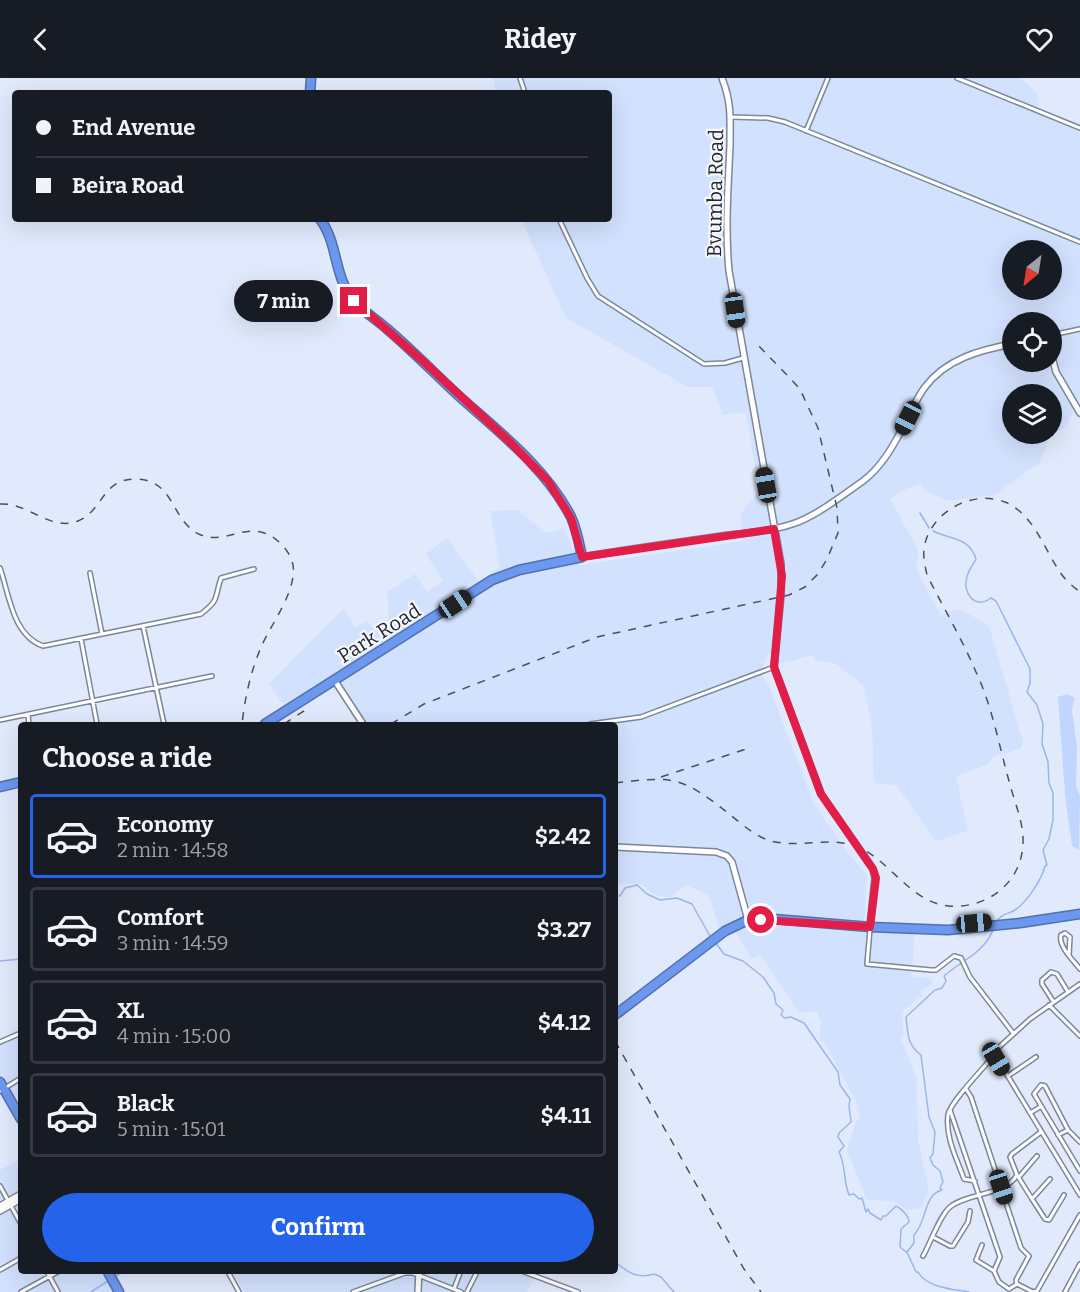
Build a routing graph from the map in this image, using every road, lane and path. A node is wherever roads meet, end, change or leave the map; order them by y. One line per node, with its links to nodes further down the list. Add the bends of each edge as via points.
1 (722, 78): 4 (street, Bvumba Road)
2 (828, 78): 6 (street)
3 (957, 78): 5 (street)
4 (731, 117): 6 (street, via 768,118); 13 (street, Bvumba Road, via 726,248)
5 (1080, 128)
6 (806, 131): 9 (street)
7 (322, 222): 17 (highway, via 333,241 343,286 354,301 548,481 571,518)
8 (560, 222): 13 (street, via 598,296 704,364)
9 (1080, 242)
10 (1080, 329): 11 (street)
11 (1062, 333)
12 (1002, 346): 16 (street, via 956,361 926,386 894,444 865,480 811,515)
13 (743, 358): 16 (street, Bvumba Road)
14 (1056, 372): 15 (street)
15 (1080, 413)
16 (774, 529): 17 (street); 24 (street, Bvumba Road, via 782,576)
17 (582, 557): 26 (highway, Park Road, via 505,574)
18 (0, 568): 23 (street, via 13,613 38,644)
19 (254, 569): 21 (street, via 221,578 214,604 201,614)
20 (90, 573): 22 (street)
21 (143, 626): 22 (street); 27 (street)
22 (102, 634): 23 (street)
23 (81, 639): 28 (street)
24 (774, 667): 36 (street, via 641,717); 42 (street, Bvumba Road, via 821,794 873,869 876,878)
25 (212, 676): 27 (street)
26 (335, 681): 34 (highway, Park Road); 35 (street)
27 (155, 689): 28 (street); 33 (street)
28 (92, 702): 29 (street); 32 (street)
29 (27, 715): 30 (street); 31 (street)
30 (0, 720)
31 (29, 722)
32 (97, 722)
33 (163, 722)
34 (268, 722)
35 (362, 722)
36 (605, 722)
37 (18, 783): 38 (highway)
38 (0, 787)
39 (618, 847): 41 (street, via 724,854 734,865)
40 (1080, 912): 42 (highway, via 992,927)
41 (748, 920): 42 (highway); 49 (highway, via 714,940)
42 (870, 927): 51 (street, Bvumba Road, via 867,964 931,970 954,956 962,958 970,977)
43 (1070, 955): 43 (street, via 1060,940 1065,933 1071,937); 44 (street)
44 (1080, 969)
45 (1080, 984): 46 (street)
46 (1068, 992): 47 (street); 47 (street, via 1057,974 1051,972 1042,984)
47 (1054, 1001): 48 (street)
48 (1049, 1005): 51 (street); 52 (street)
49 (618, 1015)
50 (18, 1034): 53 (street)
51 (1013, 1034): 54 (street)
52 (1080, 1036)
53 (0, 1042)
54 (995, 1054): 56 (street); 59 (street)
55 (1036, 1057): 56 (street)
56 (1007, 1077): 62 (street)
57 (18, 1079): 58 (street)
58 (1, 1087): 63 (highway)
59 (966, 1089): 61 (street); 74 (street)
60 (1040, 1107): 62 (street); 64 (street, via 1034,1093 1042,1084); 66 (street)
61 (950, 1110): 72 (street); 72 (street, via 949,1137 964,1179)
62 (1030, 1113): 65 (street)
63 (18, 1114)
64 (1068, 1130): 66 (street); 67 (street)
65 (1041, 1132): 70 (street, via 1012,1154); 77 (street)
66 (1058, 1135): 69 (street)
67 (1080, 1142)
68 (1036, 1156): 70 (street)
69 (1080, 1171)
70 (1018, 1176): 74 (street); 79 (street)
71 (1050, 1179): 79 (street)
72 (975, 1181): 75 (street)
73 (0, 1186): 81 (street)
74 (1001, 1187): 75 (street); 105 (street, via 1021,1248 1029,1256)
75 (980, 1195): 87 (street, via 951,1206); 93 (street, via 1000,1258)
76 (1064, 1195): 79 (street, via 1049,1220)
77 (1080, 1195)
78 (18, 1196): 81 (street)
79 (1032, 1199)
80 (18, 1200): 81 (street)
81 (9, 1203): 82 (street); 83 (street); 86 (street)
82 (0, 1206)
83 (0, 1211)
84 (970, 1211): 87 (street, via 968,1222 953,1245)
85 (1080, 1215): 105 (street, via 1038,1291)
86 (18, 1219)
87 (933, 1237): 89 (street)
88 (982, 1245): 93 (street, via 976,1261)
89 (923, 1256)
90 (18, 1260): 92 (street)
91 (1080, 1264): 116 (street)
92 (0, 1270)
93 (994, 1271): 105 (street, via 999,1282 1008,1288)
94 (48, 1274): 104 (street)
95 (54, 1274): 104 (street)
96 (109, 1274): 106 (highway)
97 (229, 1274): 110 (street)
98 (402, 1274): 111 (street)
99 (419, 1274): 112 (street)
100 (423, 1274): 107 (street)
101 (460, 1274): 107 (street)
102 (476, 1274): 114 (street)
103 (530, 1274): 115 (street)
104 (49, 1277): 108 (street); 109 (street)
105 (1017, 1284)
106 (117, 1289)
107 (454, 1289): 113 (street)
108 (21, 1292)
109 (58, 1292)
110 (239, 1292)
111 (353, 1292)
112 (418, 1292)
113 (461, 1292)
114 (467, 1292)
115 (578, 1292)
116 (1065, 1292)

